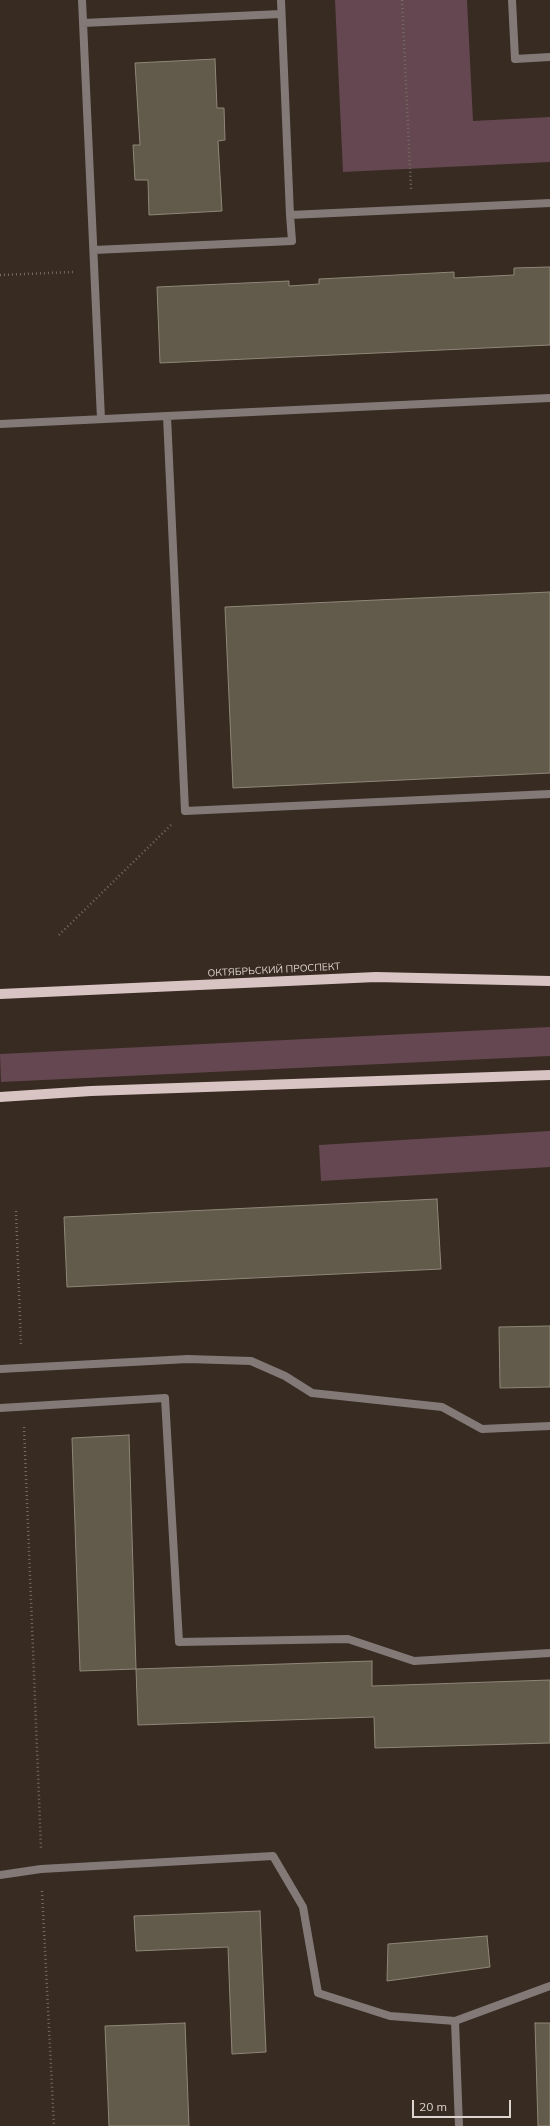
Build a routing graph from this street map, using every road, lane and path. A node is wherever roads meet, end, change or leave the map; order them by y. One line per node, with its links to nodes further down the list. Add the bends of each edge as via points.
1 (82, 0): 6 (lane)
2 (281, 0): 5 (lane)
3 (402, 0): 9 (path)
4 (512, 0): 7 (lane, via 515,59)
5 (281, 14): 6 (lane); 10 (lane)
6 (83, 23): 11 (lane)
7 (550, 57)
8 (550, 203): 9 (lane)
9 (412, 210): 10 (lane)
10 (290, 215): 11 (lane, via 292,241)
11 (94, 250): 12 (lane)
12 (94, 271): 13 (path); 16 (lane)
13 (0, 275)
14 (550, 398): 15 (lane)
15 (167, 416): 16 (lane); 19 (lane)
16 (101, 419): 17 (lane)
17 (0, 424)
18 (550, 794): 19 (lane)
19 (185, 811): 20 (path)
20 (59, 935)
21 (550, 982): 22 (main road, ОКТЯБРЬСКИЙ ПРОСПЕКТ, via 376,977)
22 (0, 994)
23 (550, 1075): 24 (main road, via 91,1091)
24 (0, 1097)
25 (16, 1211): 26 (path)
26 (21, 1368): 27 (lane); 30 (lane, via 188,1359 251,1361 285,1376 312,1393 442,1407 482,1430)
27 (0, 1369)
28 (23, 1407): 29 (lane); 31 (lane, via 165,1398 179,1642 348,1639 414,1662); 32 (path)
29 (0, 1408)
30 (550, 1426)
31 (550, 1653)
32 (41, 1869): 33 (lane); 35 (lane, via 273,1856 303,1907 318,1993 390,2016); 36 (path)
33 (0, 1875)
34 (550, 1986): 35 (lane)
35 (455, 2021): 37 (lane)
36 (54, 2126)
37 (459, 2126)

